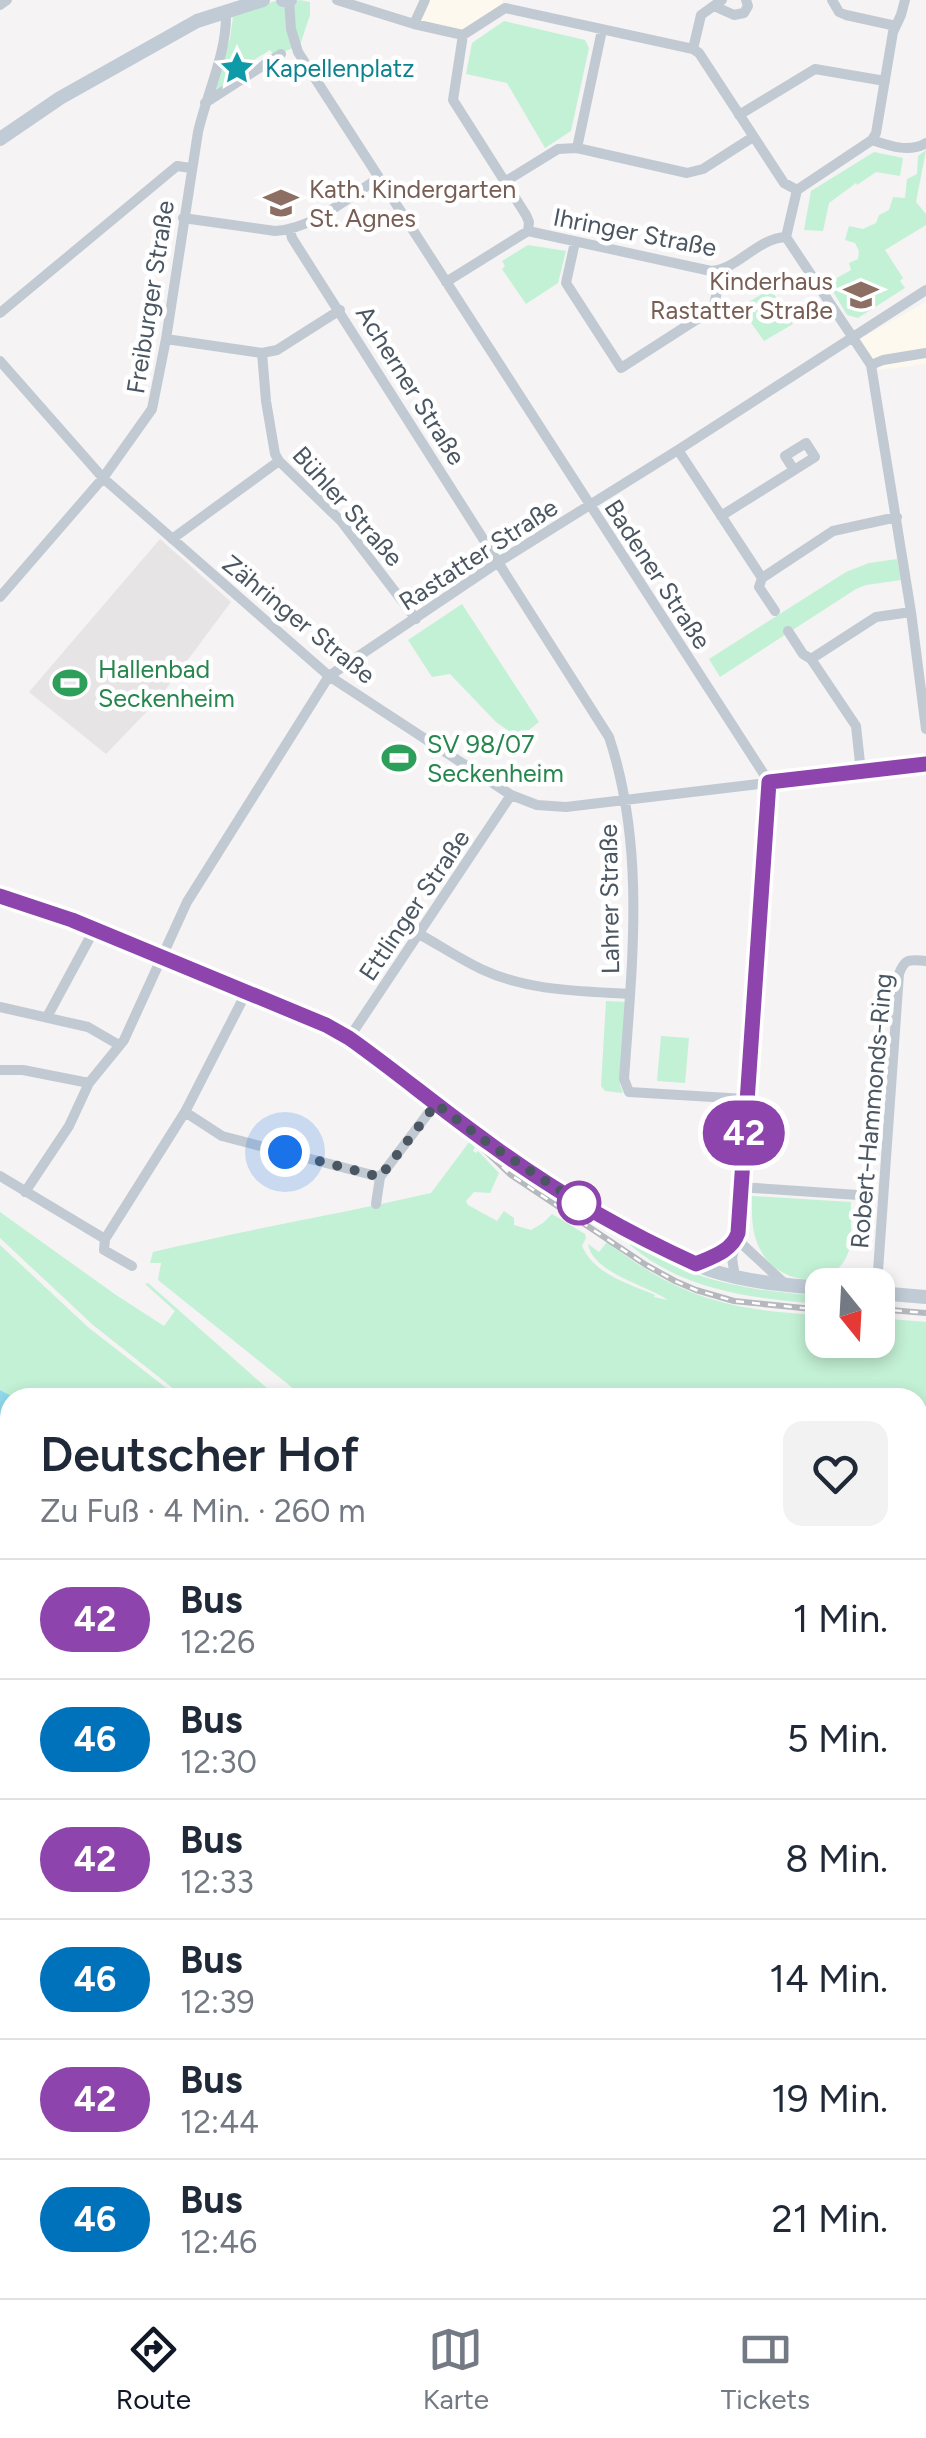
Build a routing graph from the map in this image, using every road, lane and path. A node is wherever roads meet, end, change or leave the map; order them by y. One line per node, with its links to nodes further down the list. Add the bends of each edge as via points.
1 (7, 0): 12 (street)
2 (242, 0): 13 (street)
3 (263, 0): 13 (main road)
4 (287, 0): 29 (street, Badener Straße, via 298,52)
5 (337, 0): 14 (street)
6 (425, 0): 14 (street)
7 (746, 0): 10 (street, via 744,13 734,15)
8 (832, 0): 15 (street, via 846,15)
9 (905, 0): 15 (street)
10 (718, 3): 18 (street, via 701,15)
11 (506, 4): 16 (street); 17 (street)
12 (0, 5)
13 (226, 13): 21 (street, Freiburger Straße); 24 (main road, via 197,21)
14 (414, 24): 17 (street)
15 (896, 26): 20 (street)
16 (602, 30): 18 (street); 27 (street)
17 (463, 36): 30 (street, Ihringer Straße, via 452,100)
18 (693, 49): 22 (street)
19 (281, 54): 21 (street)
20 (885, 81): 22 (street, via 815,68); 25 (street)
21 (204, 104): 28 (street, Freiburger Straße)
22 (740, 115): 23 (street)
23 (753, 137): 27 (street, via 687,173); 31 (street, via 784,183)
24 (0, 139)
25 (872, 140): 26 (street, via 907,149); 31 (street)
26 (926, 143)
27 (577, 148): 30 (street, via 558,149)
28 (191, 168): 32 (street, Freiburger Straße); 43 (street, via 177,166)
29 (379, 178): 33 (street); 38 (street, Badener Straße)
30 (506, 182): 34 (street, Ihringer Straße, via 526,215)
31 (797, 190): 35 (street)
32 (183, 218): 33 (street); 45 (street, Freiburger Straße)
33 (290, 230): 41 (street, Acherner Straße)
34 (528, 232): 36 (street, Ihringer Straße); 38 (street, Ihringer Straße)
35 (786, 238): 37 (street, Ihringer Straße, via 773,238); 44 (street)
36 (574, 242): 37 (street, Ihringer Straße); 40 (street, via 566,283 621,368)
37 (718, 271): 40 (street)
38 (446, 282): 54 (street, Badener Straße)
39 (926, 290): 44 (street, Rastatter Straße)
40 (715, 303): 42 (street)
41 (340, 310): 47 (street); 58 (street, Acherner Straße)
42 (726, 310)
43 (0, 313)
44 (852, 338): 49 (street); 50 (street, Rastatter Straße)
45 (166, 340): 47 (street); 53 (street, Freiburger Straße, via 152,409)
46 (926, 352): 49 (street)
47 (262, 353): 51 (street, Bühler Straße)
48 (0, 361): 53 (street, Zähringer Straße)
49 (871, 364): 56 (street)
50 (678, 450): 54 (street, Rastatter Straße); 55 (street)
51 (279, 461): 57 (street); 63 (street, Bühler Straße, via 342,522)
52 (794, 470): 55 (street)
53 (103, 478): 57 (street, Zähringer Straße); 60 (street, Freiburger Straße)
54 (590, 505): 58 (street, Rastatter Straße); 70 (street, Badener Straße)
55 (721, 516): 59 (street)
56 (897, 517): 59 (street, via 833,531); 62 (street)
57 (172, 539): 66 (street, Zähringer Straße)
58 (500, 561): 63 (street, Rastatter Straße); 72 (street, Lahrer Straße, via 610,736)
59 (762, 578): 61 (street, via 759,587)
60 (0, 596)
61 (774, 610)
62 (912, 612): 65 (street, via 876,617); 67 (street)
63 (416, 618): 66 (street, Rastatter Straße)
64 (788, 631): 65 (street)
65 (812, 658): 69 (street, via 856,726)
66 (329, 676): 71 (street, Zähringer Straße); 76 (street, Rastatter Straße, via 187,902)
67 (926, 728)
68 (926, 764): 69 (street, Zähringer Straße)
69 (861, 772): 70 (street, Zähringer Straße)
70 (769, 782): 72 (street, Zähringer Straße); 86 (street)
71 (511, 794): 72 (street, Zähringer Straße, via 537,805); 75 (street, Ettlinger Straße)
72 (626, 800): 79 (street, Lahrer Straße, via 634,896)
73 (0, 896): 74 (main road)
74 (94, 930): 76 (main road); 81 (street)
75 (419, 934): 79 (street, via 507,979); 82 (street, Ettlinger Straße)
76 (162, 958): 78 (main road); 83 (street, Rastatter Straße)
77 (926, 961): 99 (street, Robert-Hammonds-Ring, via 908,960 899,974)
78 (246, 993): 82 (main road); 88 (street)
79 (630, 994): 86 (street, Lahrer Straße, via 624,1079 629,1092)
80 (0, 1008): 81 (street)
81 (47, 1017): 83 (street, via 88,1028)
82 (349, 1038): 87 (main road)
83 (118, 1046): 85 (street, Rastatter Straße)
84 (0, 1070): 85 (street)
85 (89, 1082): 92 (street, Rastatter Straße)
86 (746, 1099): 91 (street)
87 (436, 1104): 90 (street); 97 (main road, via 560,1191)
88 (186, 1112): 90 (street, via 222,1136); 95 (street)
89 (0, 1176): 92 (street)
90 (380, 1177): 94 (street)
91 (740, 1187): 93 (street); 96 (street)
92 (25, 1192): 95 (street)
93 (858, 1195)
94 (376, 1204)
95 (104, 1239): 98 (street, via 104,1250)
96 (739, 1240): 97 (street); 100 (street, via 742,1265); 101 (street)
97 (696, 1264): 100 (main road)
98 (132, 1266)
99 (878, 1268)
100 (735, 1277): 101 (main road)
101 (786, 1285): 102 (main road)
102 (805, 1287)
103 (895, 1294): 104 (main road)
104 (926, 1296)

